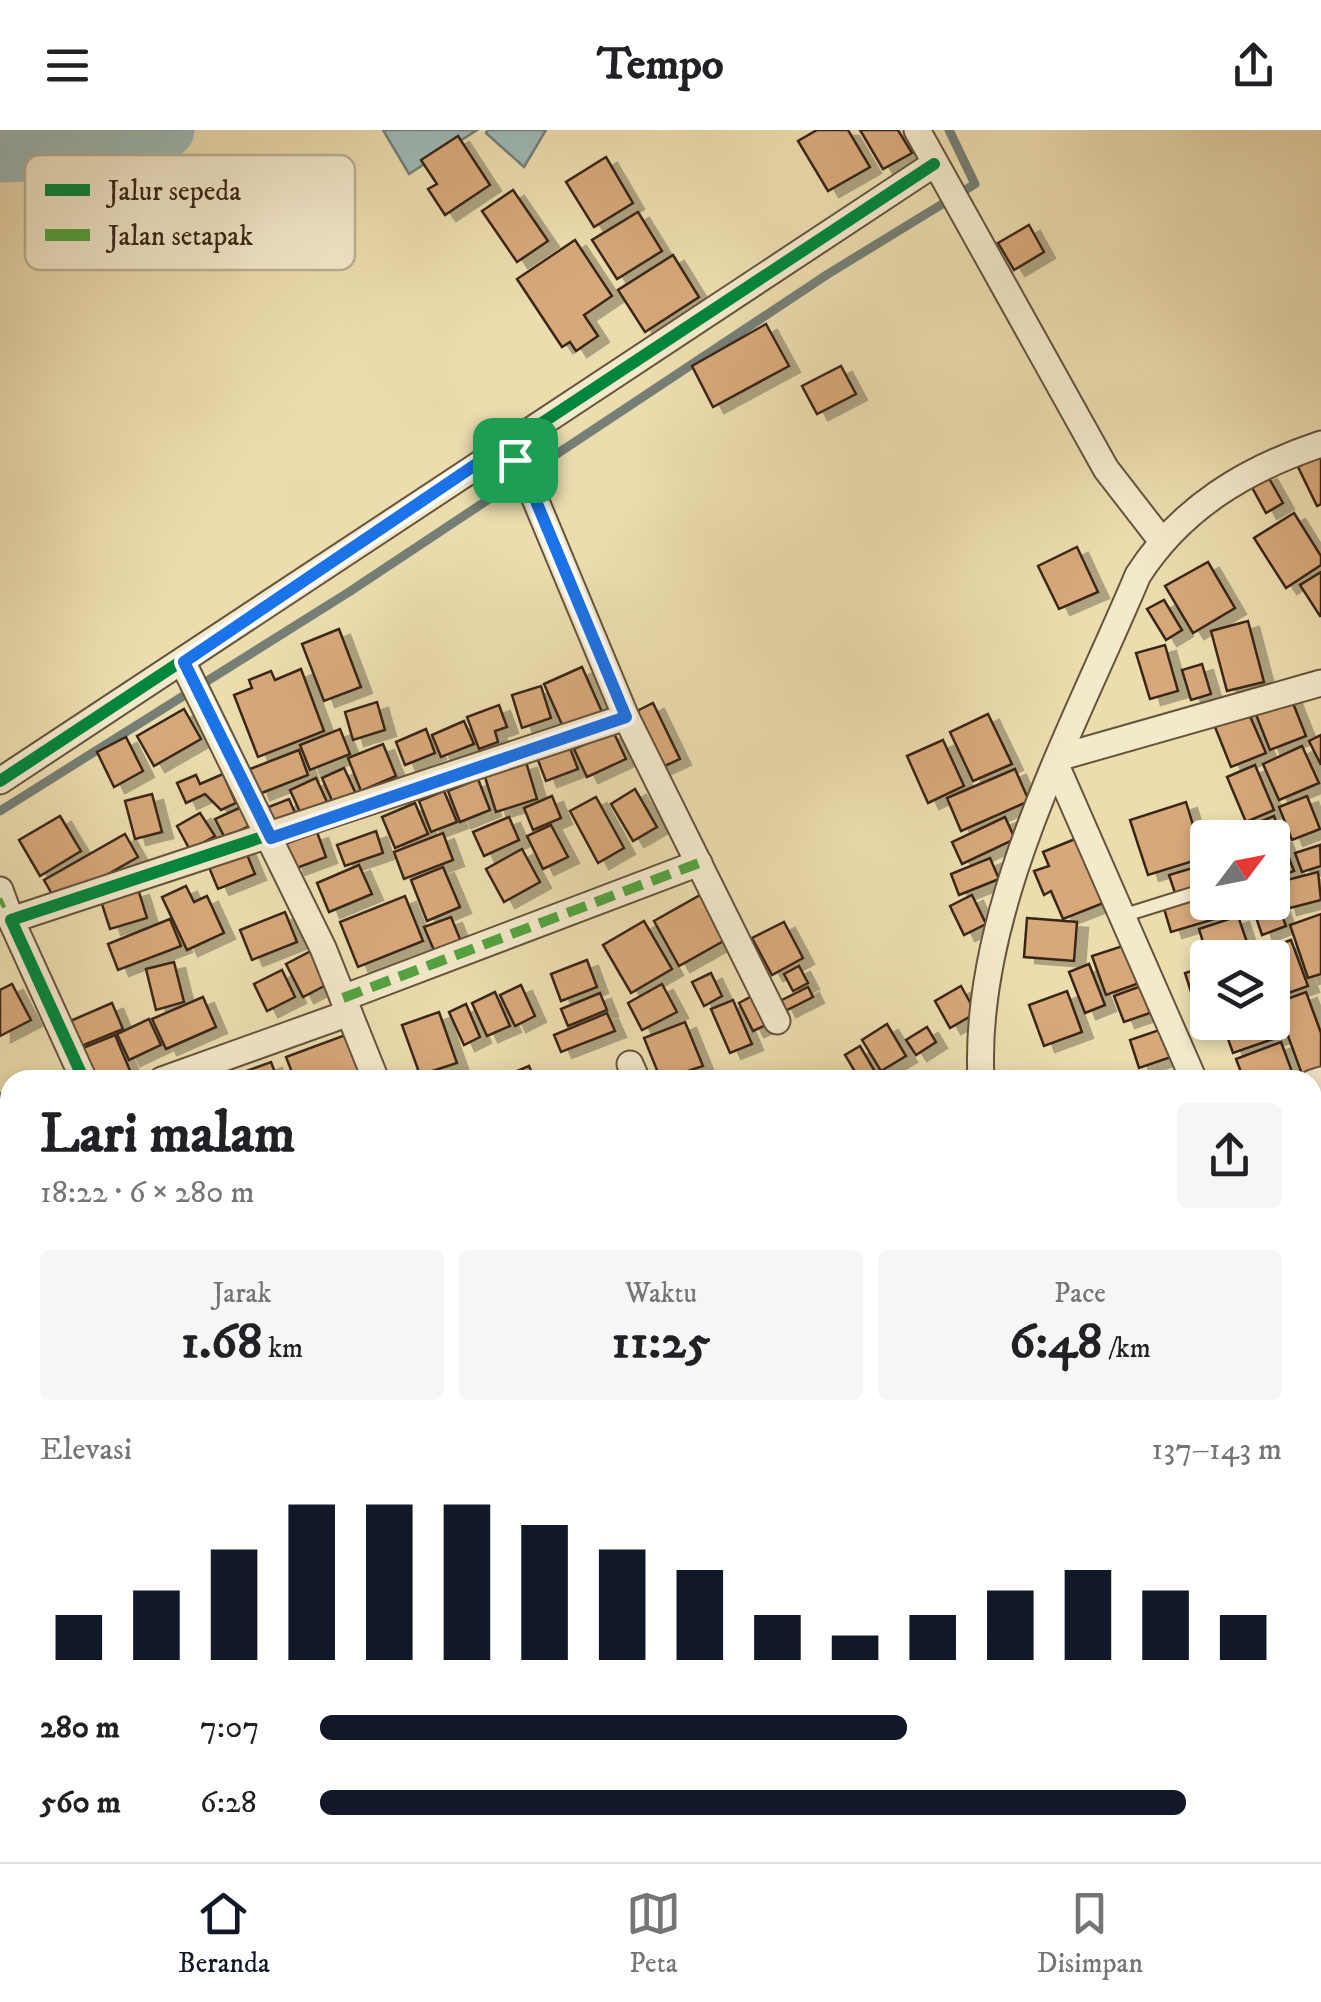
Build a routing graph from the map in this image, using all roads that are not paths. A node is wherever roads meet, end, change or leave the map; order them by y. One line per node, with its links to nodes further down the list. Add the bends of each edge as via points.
1 (917, 130): 2 (street)
2 (934, 164): 4 (street); 5 (street, via 1106,469)
3 (1321, 444): 5 (street, via 1228,485)
4 (510, 452): 6 (street); 8 (street)
5 (1160, 540): 9 (street, via 1138,575)
6 (191, 678): 10 (street); 11 (street)
7 (1321, 683): 9 (street)
8 (626, 717): 11 (street); 12 (street)
9 (1059, 761): 15 (street); 21 (street, via 1013,875 987,970 978,1027)
10 (0, 781)
11 (271, 838): 14 (street); 16 (street)
12 (699, 863): 16 (street); 17 (street)
13 (1190, 895): 15 (lane)
14 (4, 904): 18 (street)
15 (1122, 916): 22 (street)
16 (346, 1006): 19 (street); 20 (street)
17 (777, 1021)
18 (79, 1070)
19 (187, 1070)
20 (372, 1070)
21 (980, 1070)
22 (1190, 1070)

